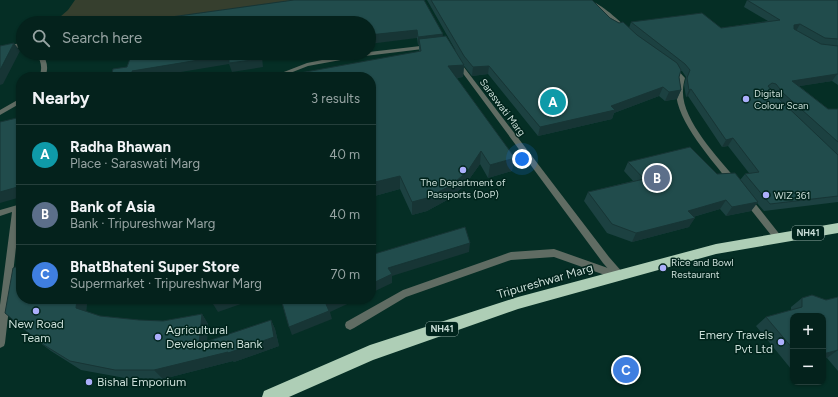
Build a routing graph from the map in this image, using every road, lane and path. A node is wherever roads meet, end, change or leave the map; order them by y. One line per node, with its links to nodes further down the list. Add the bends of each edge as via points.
1 (587, 0): 2 (street, via 612,17)
2 (631, 35)
3 (16, 46): 5 (street)
4 (433, 47): 6 (street)
5 (0, 48)
6 (376, 53)
7 (455, 59): 22 (street, Saraswati Marg)
8 (44, 60): 11 (street)
9 (332, 60): 12 (street)
10 (666, 63): 15 (street, via 682,78 679,85 684,113)
11 (44, 72)
12 (288, 72)
13 (16, 103): 14 (street)
14 (0, 113)
15 (737, 186)
16 (742, 192): 21 (street)
17 (16, 209): 18 (street)
18 (0, 213)
19 (838, 228): 21 (highway, Tripureshwar Marg / NH41)
20 (16, 229): 24 (street)
21 (778, 238): 22 (highway, Tripureshwar Marg / NH41, via 716,249)
22 (620, 276): 23 (street, via 554,253 511,256 403,294); 25 (highway, Tripureshwar Marg / NH41, via 518,303 370,353)
23 (350, 325)
24 (0, 342)
25 (270, 397)

